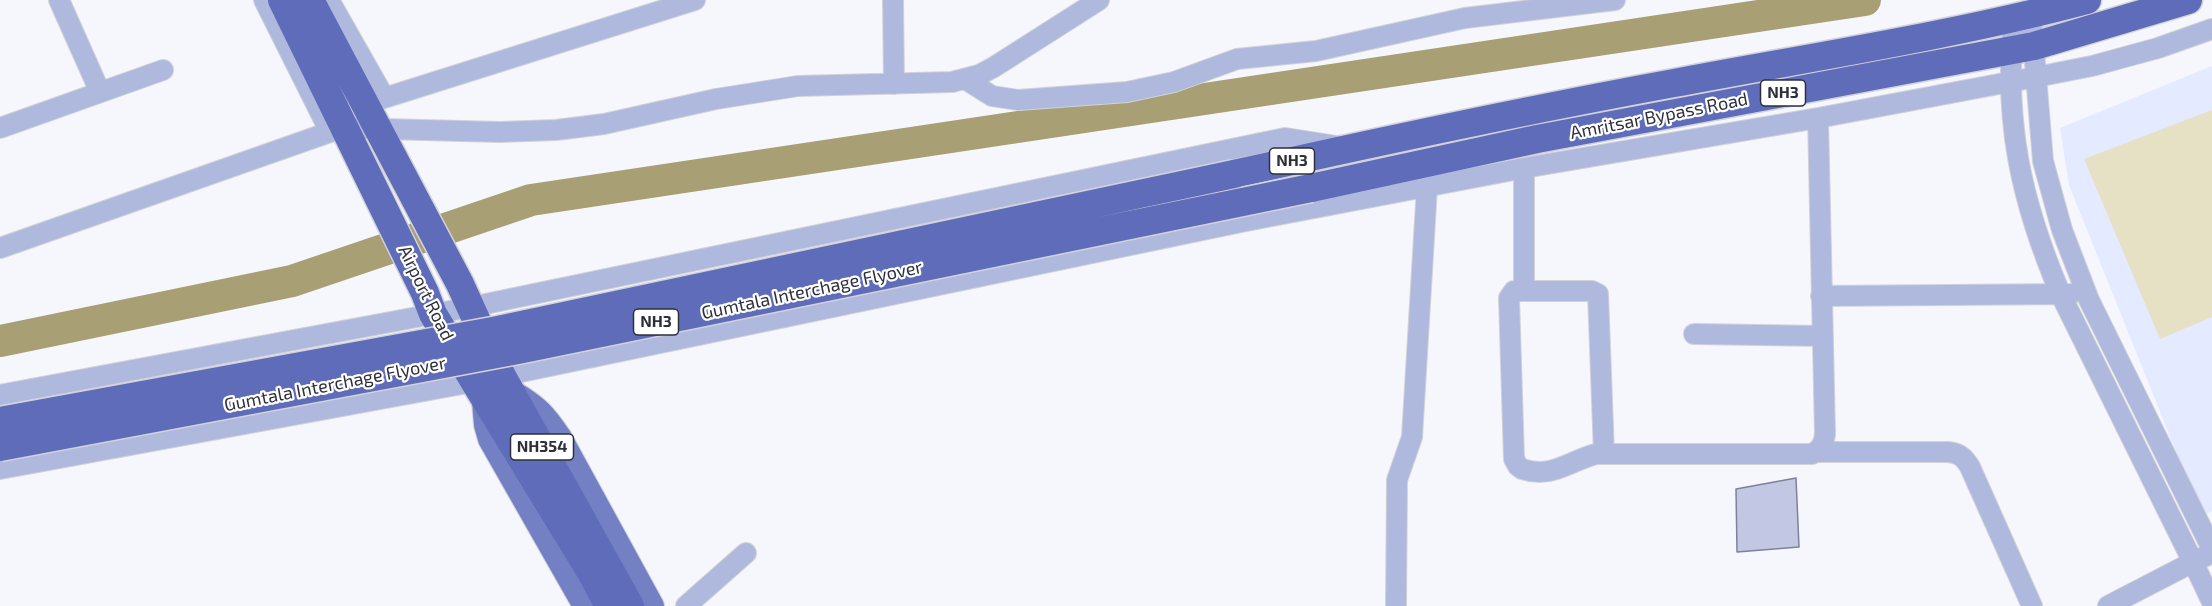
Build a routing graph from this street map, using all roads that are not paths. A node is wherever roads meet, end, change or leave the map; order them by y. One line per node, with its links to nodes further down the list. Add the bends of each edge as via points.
1 (59, 0): 21 (street)
2 (264, 0): 25 (street)
3 (282, 0): 25 (highway, Airport Road / NH354)
4 (310, 0): 22 (highway, Airport Road / NH354)
5 (329, 0): 22 (street)
6 (694, 0): 12 (street)
7 (893, 0): 20 (street)
8 (1099, 0): 18 (street, via 994,67)
9 (1616, 0): 18 (street, via 1480,15 1316,51 1237,59 1173,82 1127,92 1018,100 992,96)
10 (2087, 0): 13 (highway, Amritsar Bypass Road / NH3)
11 (2188, 0): 15 (highway, Amritsar Bypass Road / NH3)
12 (656, 6): 22 (street)
13 (2022, 16): 15 (street); 27 (highway, Amritsar Bypass Road / NH3)
14 (2212, 28): 17 (street, via 2158,48)
15 (2022, 47): 17 (street); 19 (street); 29 (highway, Amritsar Bypass Road / NH3, via 1537,139)
16 (163, 70): 21 (street)
17 (2036, 77): 19 (street); 33 (street, via 2043,161)
18 (965, 79): 20 (street)
19 (2010, 82): 23 (street); 34 (street, via 2022,183 2044,257)
20 (894, 84): 26 (street, via 759,91 567,129)
21 (100, 92): 24 (street)
22 (375, 101): 26 (highway, Airport Road / NH354)
23 (1818, 118): 28 (street); 36 (street)
24 (0, 128)
25 (338, 130): 26 (street); 31 (street); 37 (highway, Airport Road / NH354, via 370,178)
26 (379, 130): 35 (highway, Airport Road / NH354)
27 (1350, 148): 35 (street, via 1285,138); 43 (highway, Gumtala Interchage Flyover / NH3, bridge, via 498,330)
28 (1524, 168): 30 (street); 32 (street)
29 (1377, 186): 30 (street); 40 (street, via 1246,221); 44 (highway, Gumtala Interchage Flyover / NH3, bridge, via 1311,188 518,350)
30 (1427, 188): 57 (street, via 1413,437 1397,480)
31 (1, 244)
32 (1524, 291): 46 (street, via 1598,294); 46 (street, via 1514,291 1509,298 1516,463 1526,470 1555,471 1582,458)
33 (2085, 292): 34 (street); 48 (street)
34 (2061, 295): 36 (street); 50 (street)
35 (465, 296): 37 (street); 40 (highway, Airport Road / NH354)
36 (1821, 296): 39 (street)
37 (429, 303): 41 (highway, Airport Road / NH354); 42 (street)
38 (1694, 334): 39 (street)
39 (1823, 336): 45 (street, via 1825,434)
40 (507, 384): 41 (street); 54 (highway, Airport Road / NH354); 55 (main road, via 545,415)
41 (479, 391): 47 (street); 52 (main road, via 490,439); 53 (highway, Airport Road / NH354)
42 (0, 395)
43 (0, 421)
44 (0, 447)
45 (1817, 452): 46 (street); 58 (street, via 1948,452 1964,458)
46 (1604, 454)
47 (0, 469)
48 (2212, 551): 50 (street)
49 (746, 553): 56 (street)
50 (2193, 562): 51 (street); 59 (street)
51 (2212, 602)
52 (585, 606)
53 (609, 606)
54 (630, 606)
55 (652, 606)
56 (686, 606)
57 (1396, 606)
58 (2032, 606)
59 (2108, 606)

